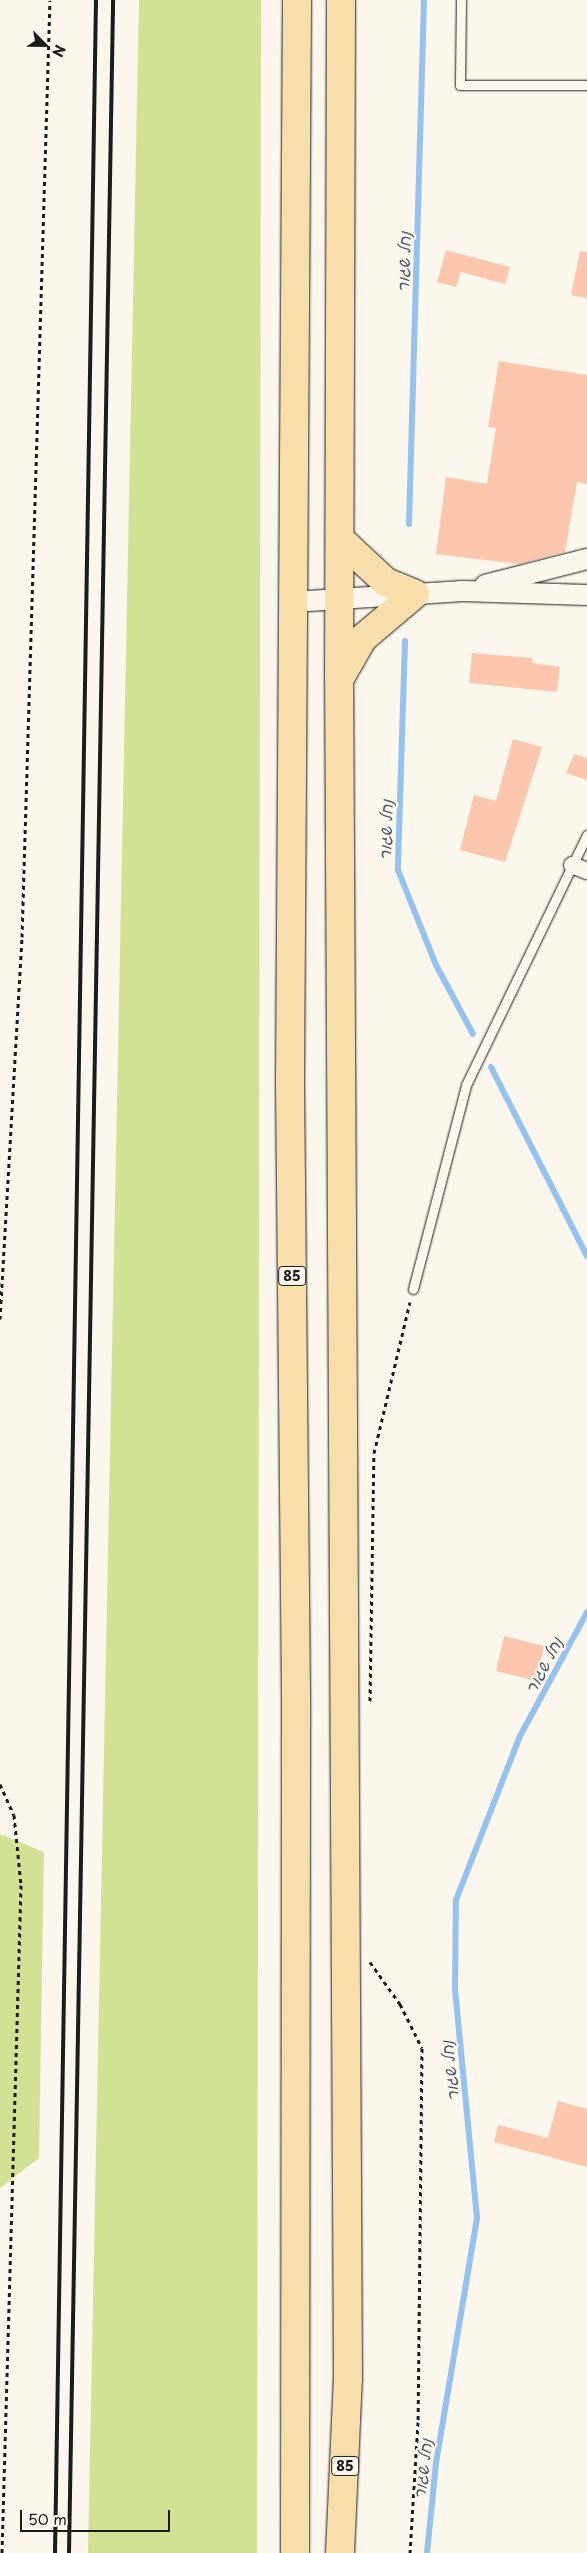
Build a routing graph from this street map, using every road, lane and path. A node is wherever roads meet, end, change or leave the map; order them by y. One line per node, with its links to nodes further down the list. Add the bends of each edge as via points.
1 (50, 0): 19 (path, via 22,937)
2 (297, 0): 13 (highway, 85)
3 (341, 0): 6 (highway, 85)
4 (461, 0): 5 (lane, via 460,85)
5 (587, 85)
6 (342, 541): 9 (highway, via 386,582); 12 (highway, 85)
7 (587, 560): 8 (street)
8 (464, 591): 9 (street); 10 (street)
9 (415, 594): 12 (street); 15 (highway, via 364,638)
10 (542, 594): 11 (street); 14 (street)
11 (587, 595)
12 (342, 598): 13 (street); 15 (highway, 85)
13 (293, 602): 24 (highway, 85, via 290,1083 296,1696)
14 (587, 603)
15 (339, 679): 25 (highway, 85, via 348,2379)
16 (587, 835): 17 (lane)
17 (579, 868): 18 (lane, via 466,1084)
18 (413, 1289): 20 (path, via 374,1454)
19 (0, 1319)
20 (370, 1712)
21 (0, 1784): 23 (path, via 14,1815 21,1885)
22 (370, 1953): 26 (path, via 370,1962 400,2004 422,2048 418,2422)
23 (2, 2553)
24 (295, 2553)
25 (340, 2553)
26 (410, 2553)

